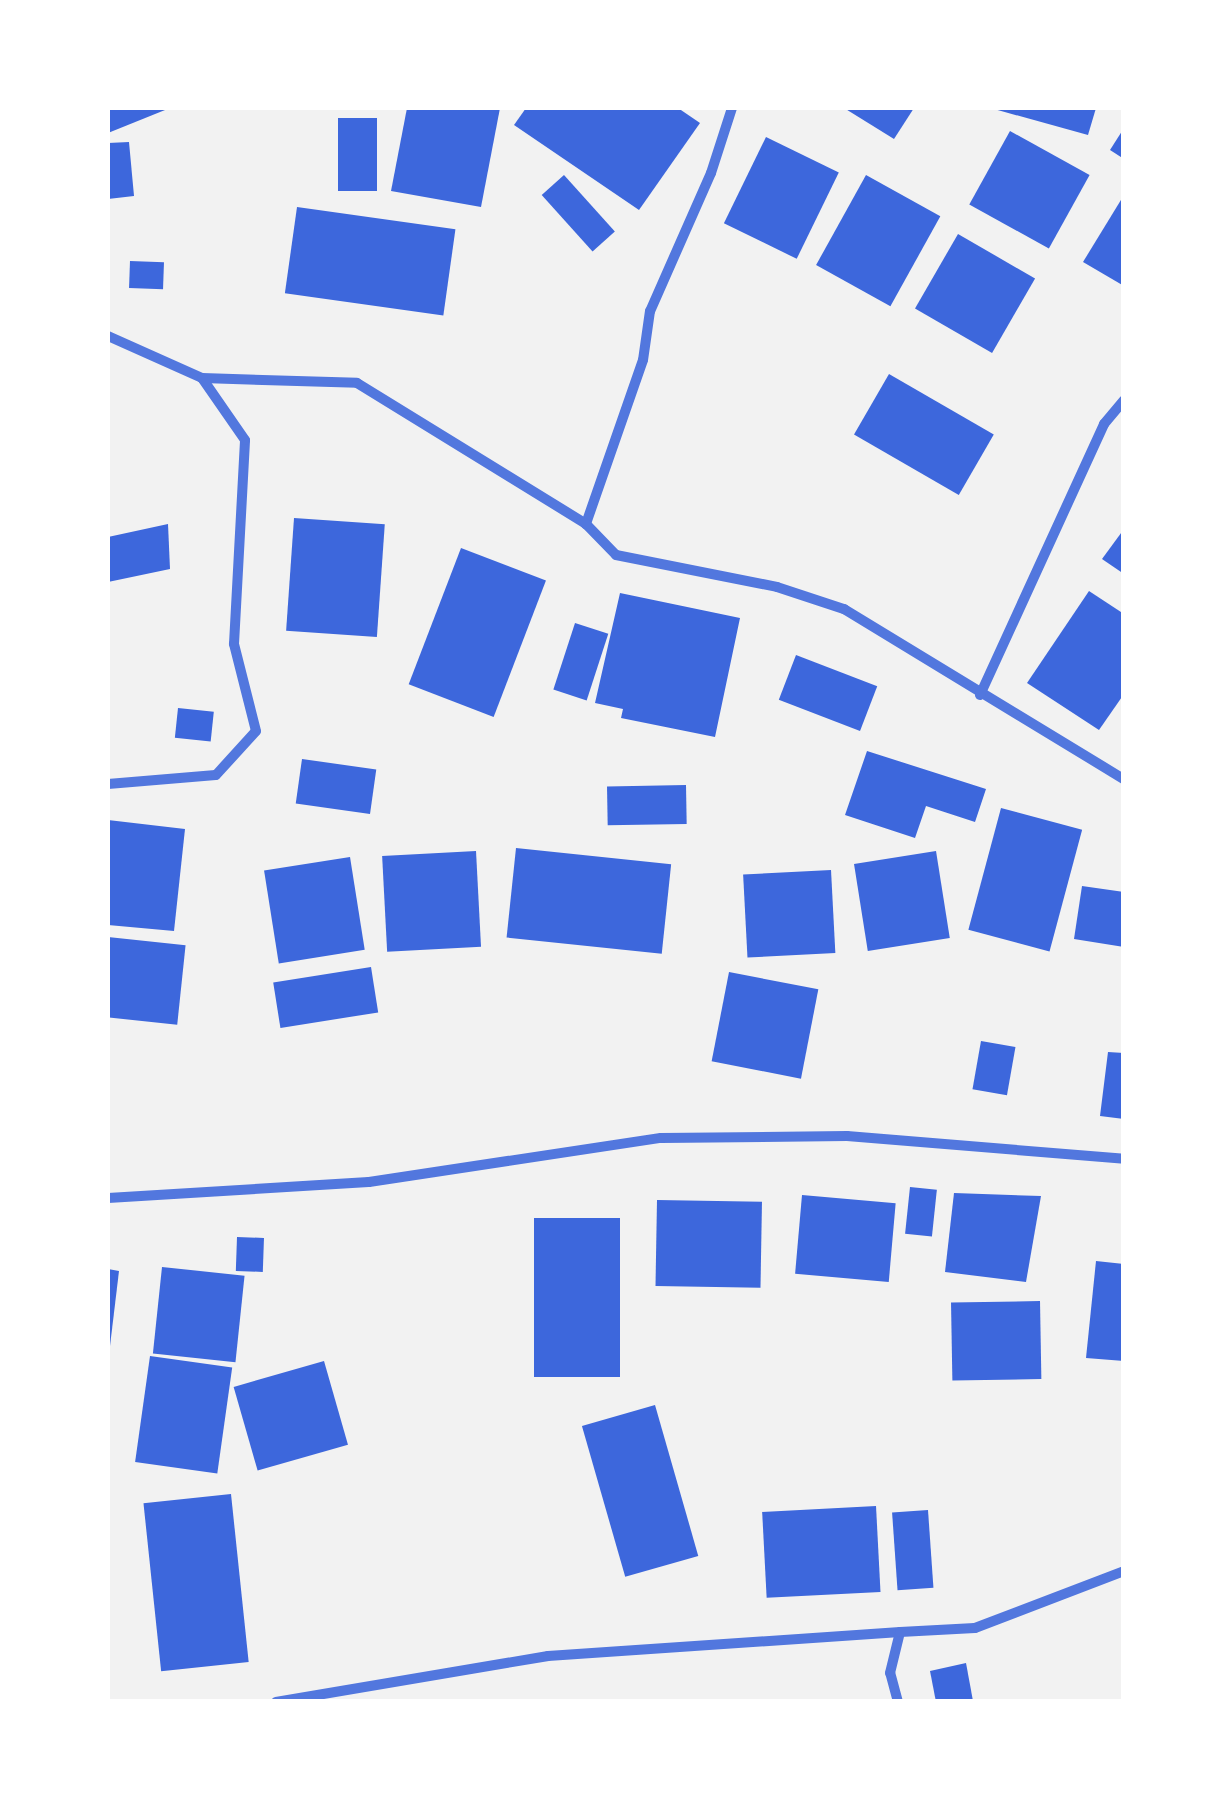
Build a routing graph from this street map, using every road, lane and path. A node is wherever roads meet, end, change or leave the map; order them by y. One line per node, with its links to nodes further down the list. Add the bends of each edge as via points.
1 (732, 108): 5 (street, via 650,310 642,360)
2 (108, 336): 3 (street)
3 (202, 378): 5 (street, via 358,383); 8 (street, via 245,440 234,644 256,731 216,774)
4 (1124, 400): 6 (street, via 1104,424)
5 (586, 524): 6 (street, via 616,555 777,588 844,610)
6 (980, 695): 7 (street)
7 (1124, 778)
8 (108, 784)
9 (1124, 1158): 10 (street, via 847,1136 661,1138 369,1182)
10 (108, 1198)
11 (1124, 1572): 12 (street, via 974,1628)
12 (900, 1632): 13 (street, via 548,1656); 14 (street, via 890,1673)
13 (276, 1702)
14 (898, 1702)

